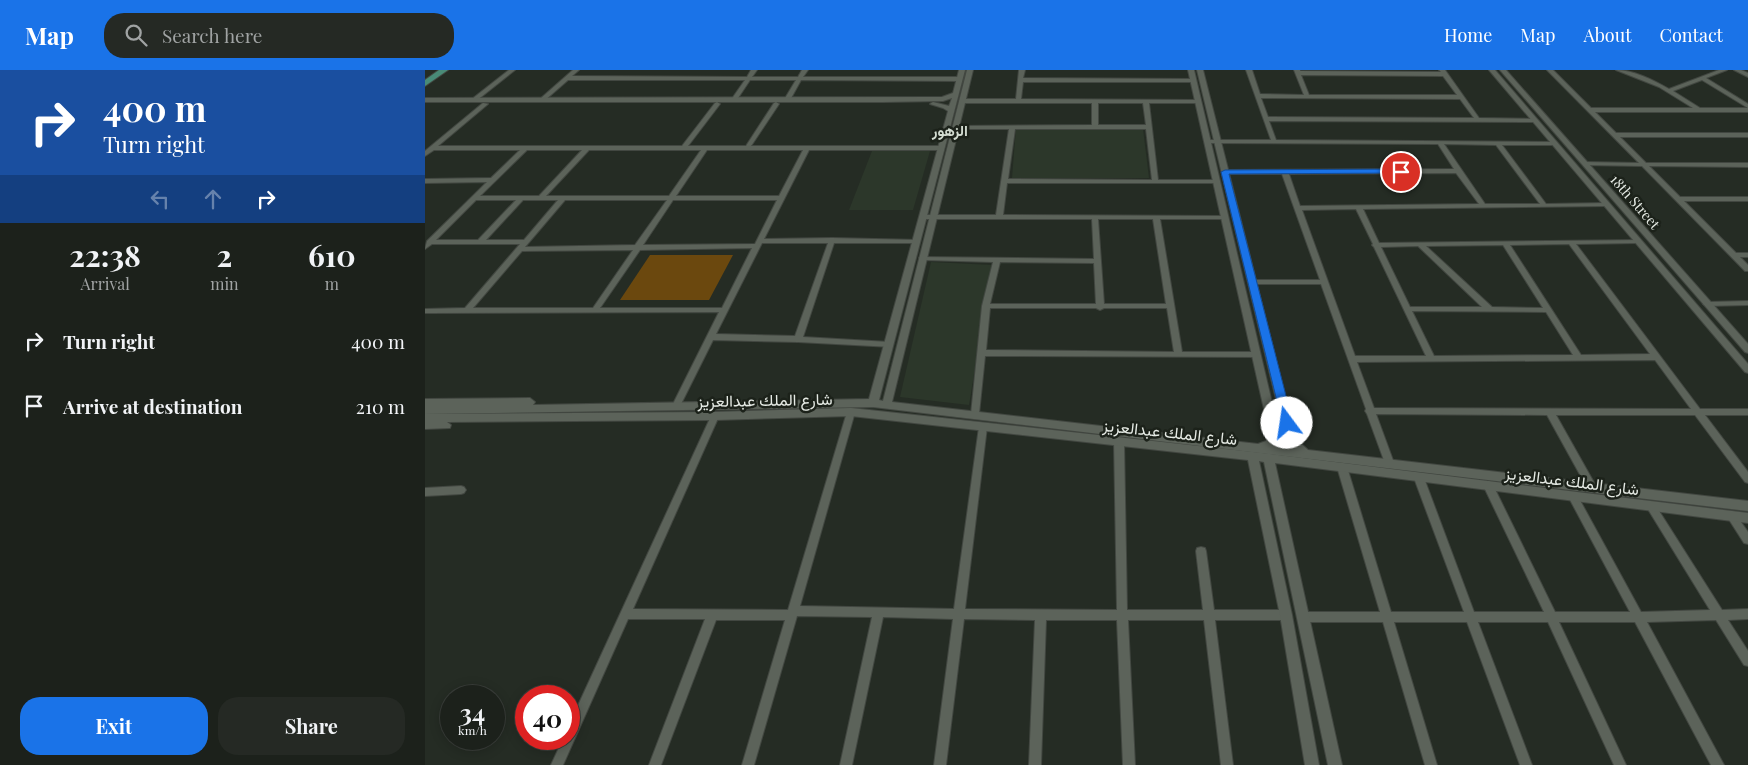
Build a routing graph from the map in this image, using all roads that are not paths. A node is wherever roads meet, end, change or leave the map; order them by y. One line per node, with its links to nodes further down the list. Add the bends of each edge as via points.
1 (429, 70): 27 (main road)
2 (444, 70): 40 (main road)
3 (512, 70): 47 (street)
4 (576, 70): 29 (street)
5 (624, 70): 30 (street)
6 (668, 70): 31 (street)
7 (754, 70): 32 (street)
8 (805, 70): 33 (street)
9 (909, 70): 34 (street)
10 (962, 70): 36 (street)
11 (970, 70): 42 (street)
12 (1022, 70): 37 (street)
13 (1140, 70): 38 (street)
14 (1191, 70): 39 (street)
15 (1200, 70): 75 (street)
16 (1249, 70): 43 (street)
17 (1492, 70): 67 (street)
18 (1503, 70): 89 (street, 18th Street)
19 (1550, 70): 61 (street)
20 (1619, 70): 41 (street)
21 (1724, 70): 35 (street)
22 (1737, 70): 28 (street)
23 (1297, 72): 24 (street); 44 (street)
24 (1348, 72): 25 (street)
25 (1395, 72): 26 (street)
26 (1443, 72): 45 (street)
27 (425, 73)
28 (1748, 75)
29 (567, 78): 30 (street); 48 (street)
30 (616, 78): 31 (street)
31 (661, 78): 32 (street)
32 (748, 78): 33 (street); 49 (street)
33 (800, 78): 34 (street); 50 (street)
34 (906, 78): 36 (street)
35 (1702, 78): 41 (street); 60 (street)
36 (959, 79): 42 (street)
37 (1021, 80): 38 (street); 51 (street)
38 (1141, 80): 39 (street)
39 (1194, 80): 55 (street)
40 (428, 82)
41 (1669, 90): 62 (street)
42 (961, 96): 51 (street); 54 (street); 64 (street); 68 (street)
43 (1258, 96): 44 (street); 65 (street)
44 (1307, 96): 45 (street)
45 (1461, 97): 66 (street)
46 (425, 100): 47 (street)
47 (474, 100): 48 (street)
48 (542, 100): 49 (street)
49 (734, 100): 50 (street)
50 (787, 100): 54 (street)
51 (1018, 101): 52 (street)
52 (1095, 101): 53 (street); 70 (street)
53 (1146, 101): 55 (street); 71 (street)
54 (937, 102): 59 (street); 64 (street)
55 (1198, 102): 74 (street)
56 (425, 104): 57 (street)
57 (485, 104): 58 (street); 85 (street)
58 (717, 104): 59 (street); 81 (street)
59 (776, 104): 83 (street)
60 (1748, 106)
61 (1589, 110): 62 (street); 72 (street)
62 (1699, 110): 63 (street)
63 (1748, 110)
64 (951, 111): 87 (street)
65 (1266, 119): 66 (street); 76 (street)
66 (1477, 120): 67 (street)
67 (1533, 120): 79 (street)
68 (956, 127): 69 (street); 115 (street)
69 (1012, 127): 70 (street); 97 (street)
70 (1095, 127): 71 (street)
71 (1149, 127): 98 (street)
72 (1615, 135): 73 (street); 90 (street)
73 (1748, 135)
74 (1207, 142): 75 (street); 99 (street)
75 (1217, 142): 76 (street); 93 (street)
76 (1274, 142): 77 (street)
77 (1440, 143): 78 (street); 92 (street)
78 (1498, 143): 79 (street); 108 (street)
79 (1553, 143): 109 (street)
80 (588, 147): 81 (street); 86 (street); 102 (street)
81 (684, 147): 82 (street)
82 (706, 147): 83 (street); 104 (street)
83 (749, 147): 84 (street)
84 (807, 147): 87 (street); 105 (street)
85 (432, 148): 86 (street); 88 (street)
86 (525, 148): 95 (street)
87 (941, 148): 114 (street)
88 (425, 154)
89 (1585, 164): 90 (street); 143 (street, 18th Street)
90 (1644, 164): 91 (street); 106 (street)
91 (1748, 165)
92 (1458, 171): 94 (street); 111 (street)
93 (1225, 172): 94 (street); 140 (street)
94 (1285, 172): 112 (street)
95 (492, 180): 96 (street); 100 (street)
96 (425, 181)
97 (1004, 181): 98 (street); 116 (street)
98 (1155, 181): 99 (street)
99 (1216, 182): 119 (street)
100 (473, 198): 101 (street); 128 (street)
101 (521, 198): 102 (street); 123 (street)
102 (541, 198): 103 (street)
103 (563, 198): 104 (street); 124 (street)
104 (672, 198): 105 (street); 131 (street)
105 (781, 198): 126 (street)
106 (1678, 199): 107 (street); 133 (street)
107 (1744, 199): 110 (street)
108 (1544, 205): 109 (street); 111 (street)
109 (1607, 205): 122 (street)
110 (1748, 205)
111 (1483, 206): 113 (street)
112 (1298, 208): 113 (street); 141 (street)
113 (1359, 208): 130 (street)
114 (923, 217): 115 (street); 121 (street)
115 (933, 217): 116 (street); 135 (street)
116 (999, 217): 117 (street)
117 (1095, 217): 118 (street); 138 (street)
118 (1156, 217): 119 (street); 145 (street)
119 (1223, 217): 160 (street)
120 (832, 240): 121 (street); 126 (street); 155 (street)
121 (917, 241): 156 (street)
122 (1638, 241): 125 (street); 136 (street)
123 (480, 242): 124 (street); 128 (street)
124 (526, 242): 132 (street)
125 (1571, 242): 127 (street); 161 (street)
126 (758, 243): 131 (street); 149 (street)
127 (1505, 243): 129 (street); 151 (street)
128 (427, 244)
129 (1419, 244): 130 (street); 150 (street)
130 (1375, 245): 147 (street)
131 (638, 247): 132 (street); 148 (street)
132 (520, 249): 153 (street)
133 (1734, 255): 134 (street); 139 (street)
134 (1748, 255)
135 (923, 258): 137 (street); 168 (street)
136 (1652, 258): 143 (street, via 1699,302); 165 (street)
137 (997, 260): 138 (street); 144 (street)
138 (1097, 261): 146 (street)
139 (1748, 269)
140 (1252, 282): 141 (street); 185 (street, via 1291,441)
141 (1324, 282): 164 (street)
142 (1748, 303): 143 (street)
143 (1707, 304): 157 (street, 18th Street)
144 (986, 306): 146 (street); 158 (street)
145 (1169, 306): 146 (street); 159 (street)
146 (1100, 308)
147 (1407, 309): 150 (street); 162 (street)
148 (595, 310): 149 (street); 153 (street)
149 (724, 310): 154 (street)
150 (1489, 310): 151 (street)
151 (1548, 310): 163 (street)
152 (425, 311): 153 (street)
153 (467, 311)
154 (710, 338): 155 (street); 170 (street)
155 (798, 339): 156 (street)
156 (889, 345): 167 (street)
157 (1748, 350)
158 (982, 353): 159 (street); 177 (street)
159 (1178, 353): 160 (street)
160 (1256, 355): 184 (street, via 1275,437 1271,444)
161 (1658, 357): 163 (street); 175 (street)
162 (1431, 358): 163 (street); 164 (street)
163 (1579, 358)
164 (1351, 359): 172 (street)
165 (1748, 370)
166 (425, 403): 169 (street, شارع الملك عبدالعزيز)
167 (873, 403): 168 (street, شارع الملك عبدالعزيز); 170 (street, شارع الملك عبدالعزيز)
168 (887, 404): 177 (street, شارع الملك عبدالعزيز)
169 (594, 406): 170 (street, شارع الملك عبدالعزيز); 171 (street, شارع الملك عبدالعزيز)
170 (676, 406)
171 (425, 410)
172 (1369, 411): 174 (street); 187 (street)
173 (851, 412): 178 (street, شارع الملك عبدالعزيز); 182 (street, شارع الملك عبدالعزيز); 202 (street)
174 (1549, 412): 175 (street); 192 (street)
175 (1699, 412): 176 (street); 190 (street)
176 (1748, 412)
177 (975, 414): 184 (street, شارع الملك عبدالعزيز)
178 (715, 416): 180 (street, شارع الملك عبدالعزيز); 204 (street)
179 (425, 418): 180 (street, شارع الملك عبدالعزيز)
180 (586, 418): 181 (street, شارع الملك عبدالعزيز, via 544,423)
181 (425, 425)
182 (983, 427): 183 (street, شارع الملك عبدالعزيز); 205 (street)
183 (1119, 441): 184 (street, شارع الملك عبدالعزيز); 212 (street)
184 (1256, 452): 185 (street, شارع الملك عبدالعزيز); 186 (street, شارع الملك عبدالعزيز); 210 (street)
185 (1310, 454): 187 (street, شارع الملك عبدالعزيز)
186 (1269, 458): 188 (street, شارع الملك عبدالعزيز); 216 (street)
187 (1389, 463): 192 (street, شارع الملك عبدالعزيز)
188 (1342, 468): 189 (street, شارع الملك عبدالعزيز); 213 (street)
189 (1419, 478): 191 (street, شارع الملك عبدالعزيز); 214 (street)
190 (1748, 479)
191 (1488, 485): 195 (street, شارع الملك عبدالعزيز); 215 (street)
192 (1592, 488): 197 (street, شارع الملك عبدالعزيز)
193 (461, 490): 194 (street)
194 (425, 492)
195 (1573, 496): 196 (street, شارع الملك عبدالعزيز); 217 (street)
196 (1651, 506): 198 (street, شارع الملك عبدالعزيز); 206 (street)
197 (1748, 506)
198 (1731, 516): 199 (street, شارع الملك عبدالعزيز); 200 (street)
199 (1748, 518)
200 (1748, 540)
201 (1201, 551): 209 (street)
202 (792, 613): 203 (street); 208 (street); 223 (street)
203 (878, 613): 205 (street); 224 (street)
204 (625, 614): 208 (street); 219 (street)
205 (960, 614): 211 (street); 225 (street)
206 (1719, 614): 207 (street); 217 (street); 218 (street)
207 (1748, 614)
208 (712, 615): 222 (street)
209 (1209, 615): 210 (street); 212 (street); 228 (street)
210 (1286, 615): 229 (street)
211 (1041, 616): 212 (street); 226 (street)
212 (1121, 616): 227 (street)
213 (1387, 616): 214 (street); 216 (street); 231 (street)
214 (1470, 616): 215 (street); 232 (street)
215 (1551, 616): 217 (street); 233 (street)
216 (1303, 617): 230 (street)
217 (1638, 617): 234 (street)
218 (1748, 661)
219 (580, 714)
220 (564, 750): 221 (street)
221 (557, 765)
222 (655, 765)
223 (748, 765)
224 (846, 765)
225 (940, 765)
226 (1035, 765)
227 (1129, 765)
228 (1227, 765)
229 (1312, 765)
230 (1335, 765)
231 (1431, 765)
232 (1526, 765)
233 (1620, 765)
234 (1718, 765)

